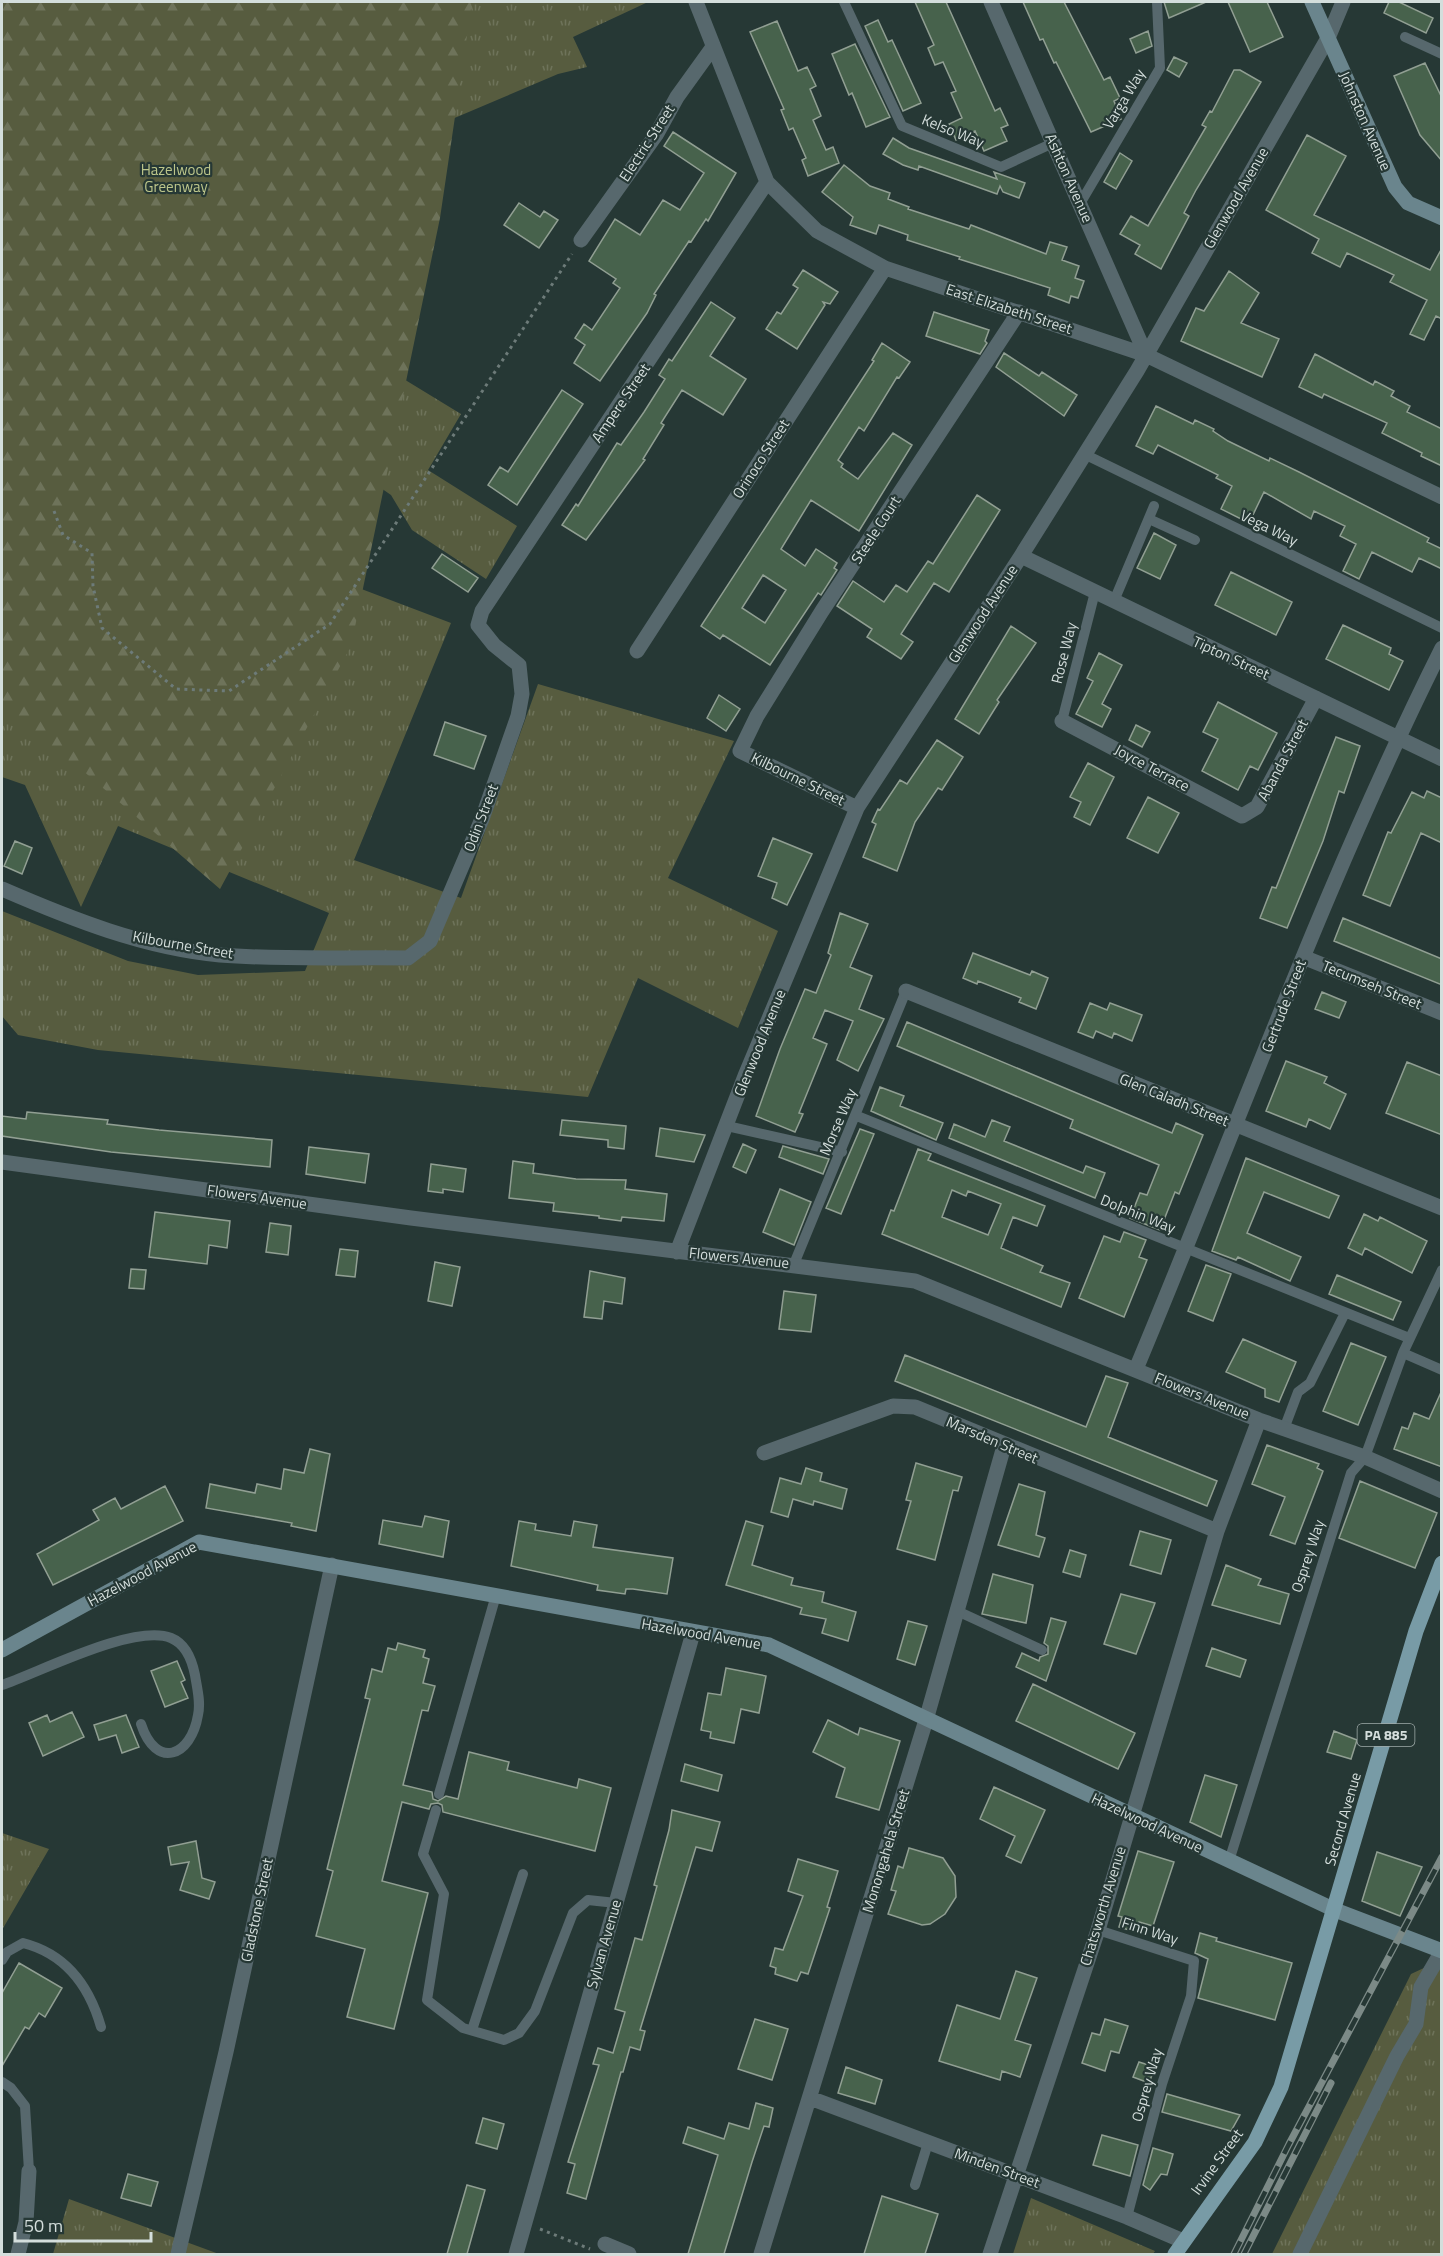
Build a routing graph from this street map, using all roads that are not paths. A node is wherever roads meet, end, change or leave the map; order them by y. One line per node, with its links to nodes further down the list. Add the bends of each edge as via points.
1 (696, 2): 9 (street, East Elizabeth Street)
2 (843, 2): 11 (lane, Kelso Way, via 902,126 1001,167)
3 (992, 2): 11 (street, Ashton Avenue)
4 (1157, 2): 13 (lane, Varga Way, via 1160,68)
5 (1312, 2): 8 (main road, Johnston Avenue)
6 (1344, 2): 8 (street, Glenwood Avenue)
7 (1405, 37): 10 (lane)
8 (1328, 38): 14 (main road, Johnston Avenue, via 1395,187 1408,203); 18 (street, Glenwood Avenue)
9 (713, 47): 12 (street, East Elizabeth Street); 15 (street, Electric Street)
10 (1442, 54)
11 (1053, 143): 13 (street, Ashton Avenue)
12 (768, 182): 16 (street, East Elizabeth Street, via 817,231); 30 (street, Ampere Street, via 482,611 478,625 494,645)
13 (1081, 202): 18 (street, Ashton Avenue)
14 (1442, 218)
15 (581, 240)
16 (885, 268): 17 (street, East Elizabeth Street); 29 (street, Orinoco Street)
17 (1019, 312): 18 (street, East Elizabeth Street); 34 (street, Steele Court, via 822,611 757,716)
18 (1146, 355): 19 (street, Glenwood Avenue); 20 (street, East Elizabeth Street)
19 (1084, 454): 24 (street, Glenwood Avenue); 27 (lane, Vega Way)
20 (1442, 497)
21 (1154, 506): 22 (lane)
22 (1149, 519): 23 (lane); 26 (lane)
23 (1195, 540)
24 (1021, 556): 25 (street, Tipton Street); 36 (street, Glenwood Avenue)
25 (1095, 592): 26 (street, Tipton Street); 32 (lane, Rose Way)
26 (1114, 601): 31 (street, Tipton Street)
27 (1442, 628)
28 (1442, 648): 33 (street, Gertrude Street)
29 (637, 651)
30 (519, 665): 40 (street, Odin Street, via 522,694 518,716 482,819 430,940)
31 (1316, 698): 33 (street, Tipton Street); 37 (street, Abanda Street, via 1257,807)
32 (1062, 721): 37 (street, Joyce Terrace)
33 (1396, 738): 35 (street, Tipton Street); 39 (street, Gertrude Street)
34 (740, 751): 36 (street, Kilbourne Street)
35 (1442, 759)
36 (857, 808): 44 (street, Glenwood Avenue)
37 (1242, 816)
38 (2, 889): 40 (street, Kilbourne Street, via 78,922 219,955)
39 (1303, 957): 42 (street, Tecumseh Street); 45 (street, Gertrude Street)
40 (408, 958)
41 (906, 991): 43 (lane, Morse Way); 45 (street, Glen Caladh Street)
42 (1442, 1013)
43 (857, 1116): 46 (lane, Morse Way); 49 (lane, Dolphin Way)
44 (727, 1126): 46 (lane); 50 (street, Glenwood Avenue)
45 (1237, 1126): 48 (street, Glen Caladh Street); 49 (street, Gertrude Street)
46 (842, 1152): 51 (lane, Morse Way)
47 (2, 1162): 50 (street, Flowers Avenue)
48 (1442, 1208)
49 (1186, 1249): 53 (lane, Dolphin Way); 56 (street, Gertrude Street)
50 (677, 1252): 51 (street, Flowers Avenue)
51 (794, 1264): 56 (street, Flowers Avenue, via 915,1281)
52 (1442, 1270): 54 (lane, Osprey Way)
53 (1344, 1313): 54 (lane, Dolphin Way); 59 (lane, via 1310,1383 1298,1392)
54 (1409, 1338): 55 (lane, Osprey Way)
55 (1403, 1353): 57 (lane); 62 (lane, Osprey Way)
56 (1136, 1369): 58 (street, Flowers Avenue)
57 (1442, 1371)
58 (1259, 1420): 59 (street, Flowers Avenue); 64 (street, Chatsworth Avenue)
59 (1284, 1430): 62 (street, Flowers Avenue)
60 (1004, 1446): 61 (street, Marsden Street, via 915,1407 893,1406); 64 (street, Marsden Street); 68 (street, Monongahela Street)
61 (764, 1453)
62 (1365, 1457): 63 (street, Flowers Avenue); 78 (lane, Osprey Way, via 1352,1473)
63 (1442, 1491)
64 (1217, 1531): 77 (street, Chatsworth Avenue)
65 (1442, 1563): 81 (main road, Second Avenue / PA 885, via 1416,1631)
66 (332, 1566): 67 (main road, Hazelwood Avenue); 70 (main road, Hazelwood Avenue, via 200,1542); 99 (street, Gladstone Street)
67 (496, 1595): 69 (main road, Hazelwood Avenue); 75 (lane)
68 (955, 1610): 71 (lane); 73 (street, Monongahela Street)
69 (693, 1633): 73 (main road, Hazelwood Avenue, via 769,1645); 80 (street, Sylvan Avenue)
70 (2, 1650)
71 (1042, 1650)
72 (2, 1685): 74 (lane, via 88,1650 143,1637 172,1638 188,1652 193,1667 200,1709 196,1727 190,1743 171,1753 154,1748)
73 (926, 1720): 77 (main road, Hazelwood Avenue); 90 (street, Monongahela Street)
74 (141, 1724)
75 (439, 1794)
76 (436, 1810): 87 (lane, via 423,1854 444,1894 427,2000 463,2028)
77 (1130, 1816): 78 (main road, Hazelwood Avenue); 82 (street, Chatsworth Avenue)
78 (1228, 1861): 81 (main road, Hazelwood Avenue)
79 (523, 1874): 87 (lane)
80 (616, 1903): 87 (lane, via 588,1900 573,1913 535,2011 519,2033 504,2040); 100 (street, Sylvan Avenue)
81 (1335, 1910): 83 (main road, Hazelwood Avenue); 89 (main road, Second Avenue / PA 885)
82 (1098, 1930): 85 (lane, Finn Way); 93 (street, Chatsworth Avenue)
83 (1442, 1951): 104 (street, via 1421,1987 1416,2024)
84 (2, 1960): 86 (lane, via 7,1952 24,1943 43,1948 77,1977 93,2000)
85 (1194, 1961): 95 (lane, Osprey Way, via 1191,1996 1162,2084)
86 (101, 2026)
87 (472, 2030)
88 (2, 2082): 92 (lane, via 26,2106)
89 (1281, 2087): 96 (main road, Irvine Street / PA 885, via 1255,2142)
90 (810, 2098): 91 (street, Minden Street); 102 (street, Monongahela Street)
91 (928, 2143): 93 (street, Minden Street); 94 (lane)
92 (29, 2171): 98 (street, via 26,2222)
93 (1016, 2176): 95 (street, Minden Street); 103 (street, Chatsworth Avenue)
94 (915, 2185)
95 (1127, 2217): 96 (street, Minden Street)
96 (1179, 2248)
97 (603, 2249): 101 (street)
98 (18, 2254)
99 (178, 2254)
100 (516, 2254)
101 (629, 2254)
102 (761, 2254)
103 (990, 2254)
104 (1300, 2254)

